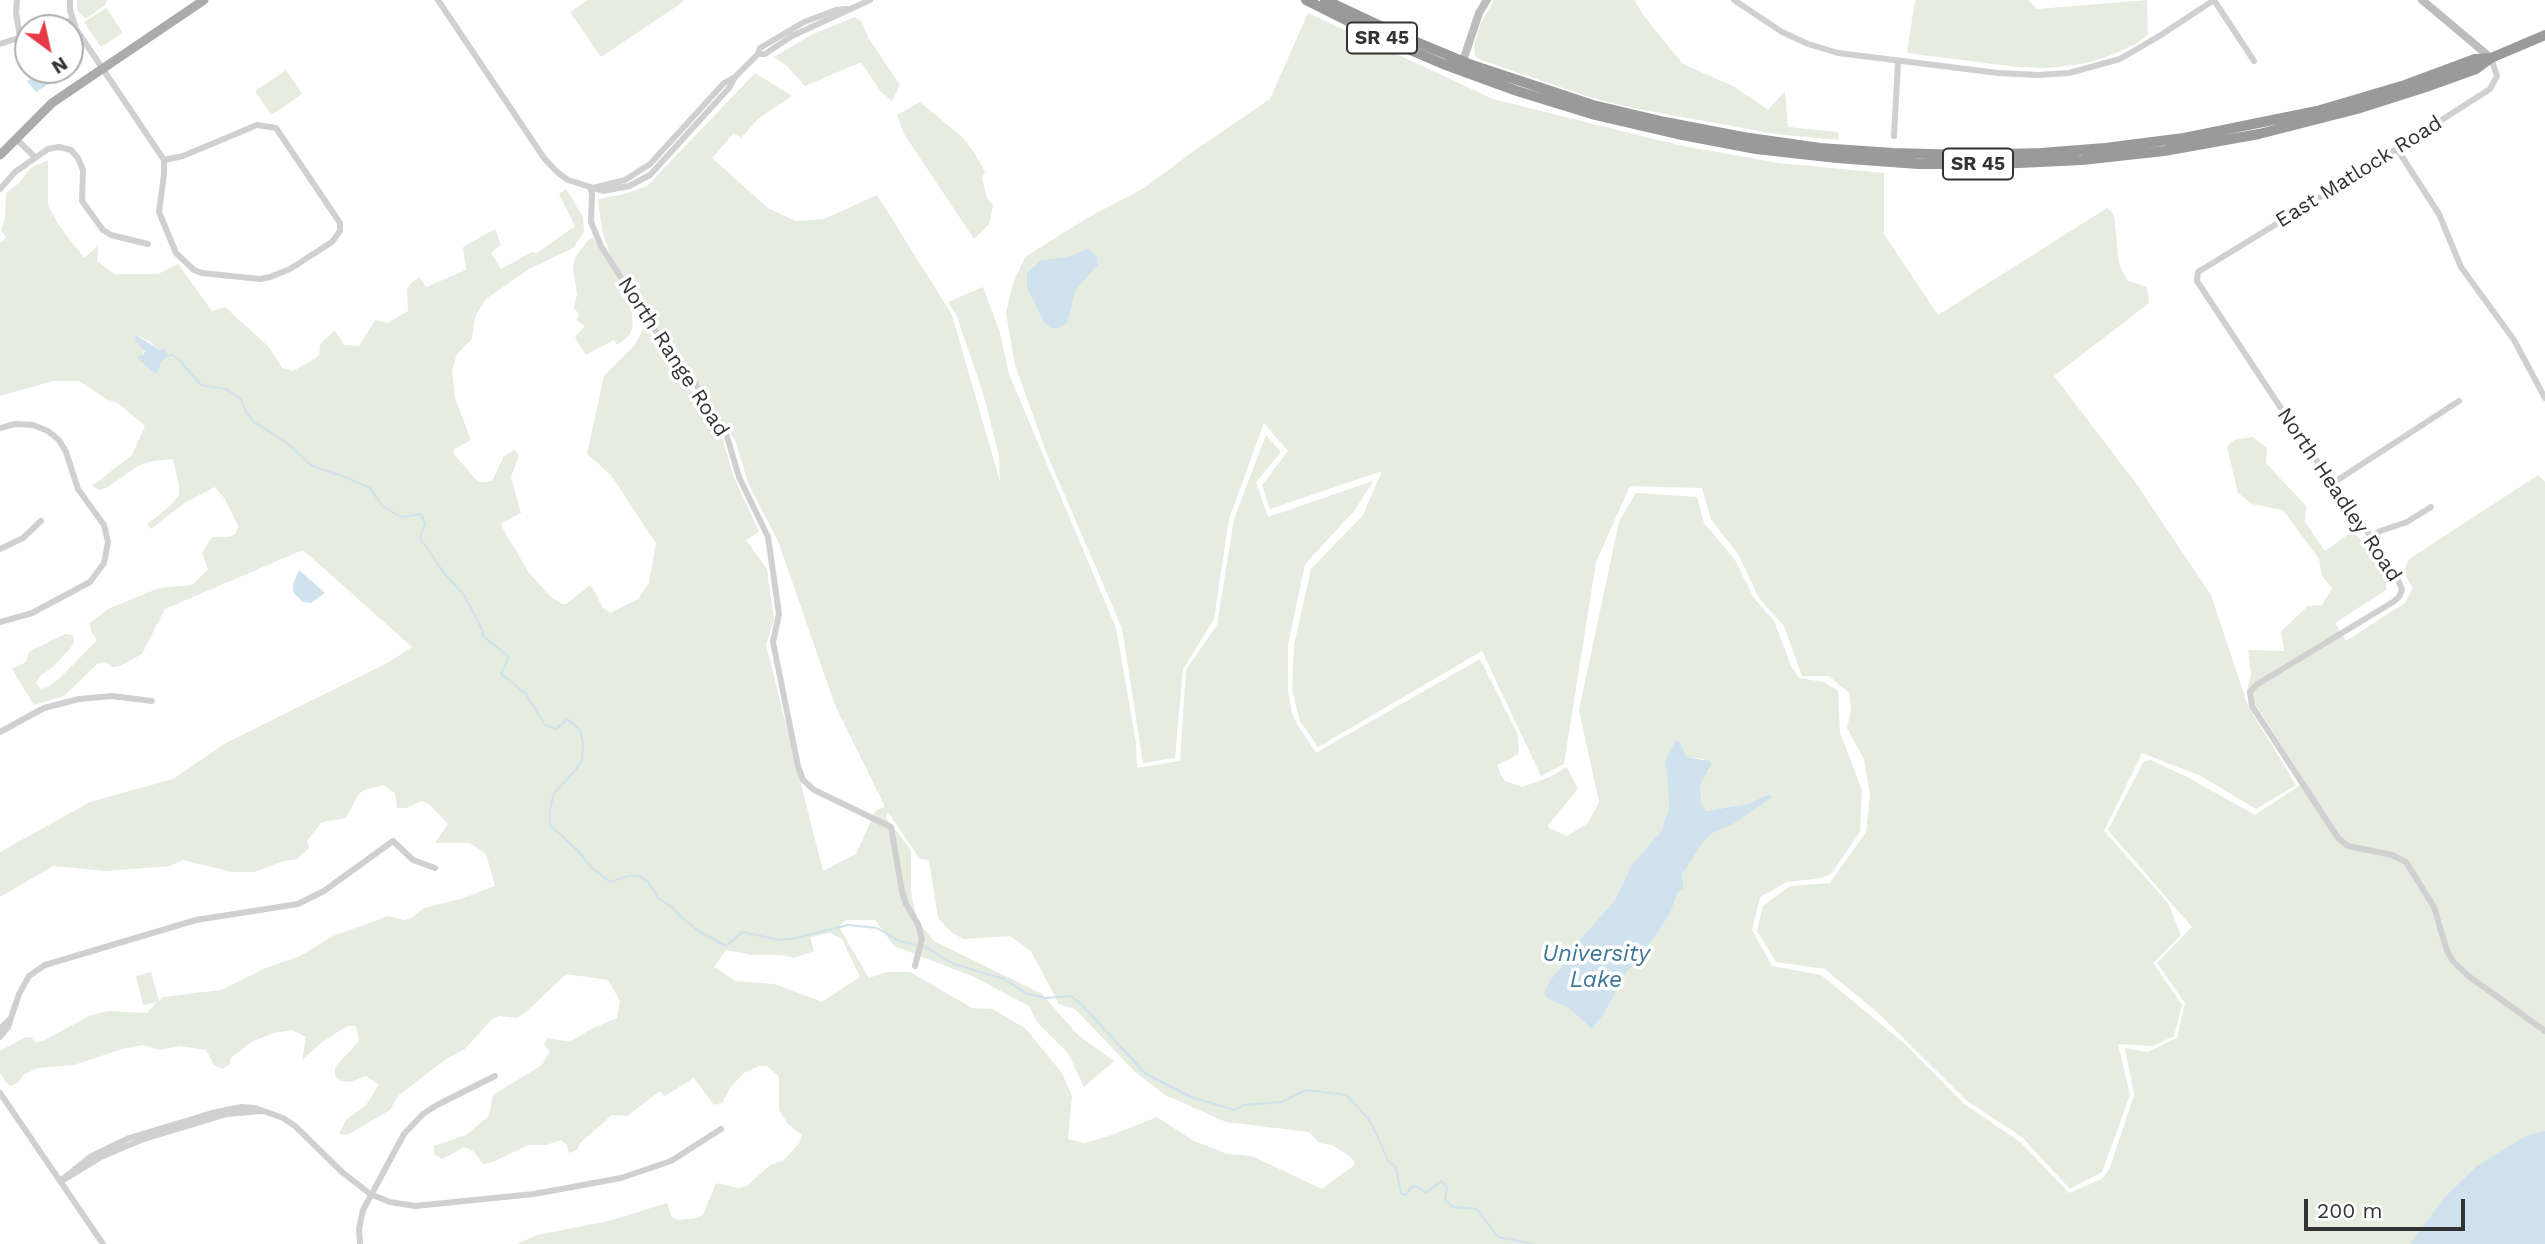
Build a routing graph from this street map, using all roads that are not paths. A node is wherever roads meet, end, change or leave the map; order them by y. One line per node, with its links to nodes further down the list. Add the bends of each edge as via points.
1 (204, 0): 16 (main road)
2 (438, 0): 23 (street, via 544,158 568,180)
3 (870, 0): 23 (street, via 791,27 760,48 650,164 625,180)
4 (1306, 0): 15 (highway, SR 45, via 1382,38)
5 (1325, 0): 15 (highway, SR 45)
6 (1488, 0): 15 (street, via 1479,13)
7 (1734, 0): 14 (street, via 1808,44)
8 (2214, 0): 13 (street); 14 (street, via 2120,59 2069,73 1998,73)
9 (2422, 0): 12 (street)
10 (2545, 35): 12 (highway, SR 45)
11 (84, 39): 16 (street)
12 (2491, 58): 15 (highway, SR 45, via 2475,59 2317,111 2184,138 2041,153 1892,158 1677,125); 19 (street, East Matlock Road, via 2497,76 2490,89)
13 (2254, 61)
14 (1898, 62): 17 (street)
15 (1462, 66)
16 (102, 67): 18 (main road, via 52,103); 22 (street)
17 (1894, 136)
18 (16, 139): 20 (main road); 21 (street)
19 (2397, 149): 26 (street, East Matlock Road); 27 (street, via 2440,214 2461,267 2514,340)
20 (0, 155)
21 (35, 157): 24 (street); 25 (street, via 48,149 71,150 83,170 82,201 103,230)
22 (164, 160): 22 (street, via 159,212 176,253 194,270 270,277 321,249 340,231 340,223 276,128 253,127)
23 (592, 187): 39 (street, North Range Road, via 591,222 601,246 725,430 739,477 768,537 779,614 773,642 803,780 814,790 891,827 902,891 922,939)
24 (0, 188)
25 (148, 244)
26 (2198, 272): 30 (street, North Headley Road, via 2197,281 2211,305)
27 (2545, 398)
28 (2459, 401): 30 (street)
29 (0, 428): 35 (street, via 33,425 58,440 78,489 104,525 108,542 102,567 86,585 32,613)
30 (2333, 483): 33 (street, North Headley Road)
31 (2431, 506): 33 (street)
32 (41, 521): 34 (street, via 23,538)
33 (2371, 537): 42 (street, North Headley Road, via 2400,583 2399,597 2256,685 2250,692 2252,706 2338,838 2348,846 2406,862 2434,907 2453,961)
34 (0, 549)
35 (0, 622)
36 (152, 701): 37 (street, via 112,696 79,699 44,708)
37 (0, 732)
38 (435, 868): 40 (street, via 413,860 393,841 324,891 298,904 196,920 45,965 29,976)
39 (915, 966)
40 (11, 1018): 41 (street); 43 (street)
41 (0, 1030)
42 (2545, 1031)
43 (0, 1037)
44 (495, 1076): 48 (street, via 447,1098 412,1124)
45 (0, 1093): 47 (street)
46 (721, 1129): 48 (street, via 658,1167 569,1189 415,1206)
47 (60, 1181): 48 (street, via 97,1153 137,1135 227,1109 250,1107 295,1126); 49 (street)
48 (370, 1194): 50 (street, via 361,1216)
49 (103, 1244)
50 (360, 1244)

